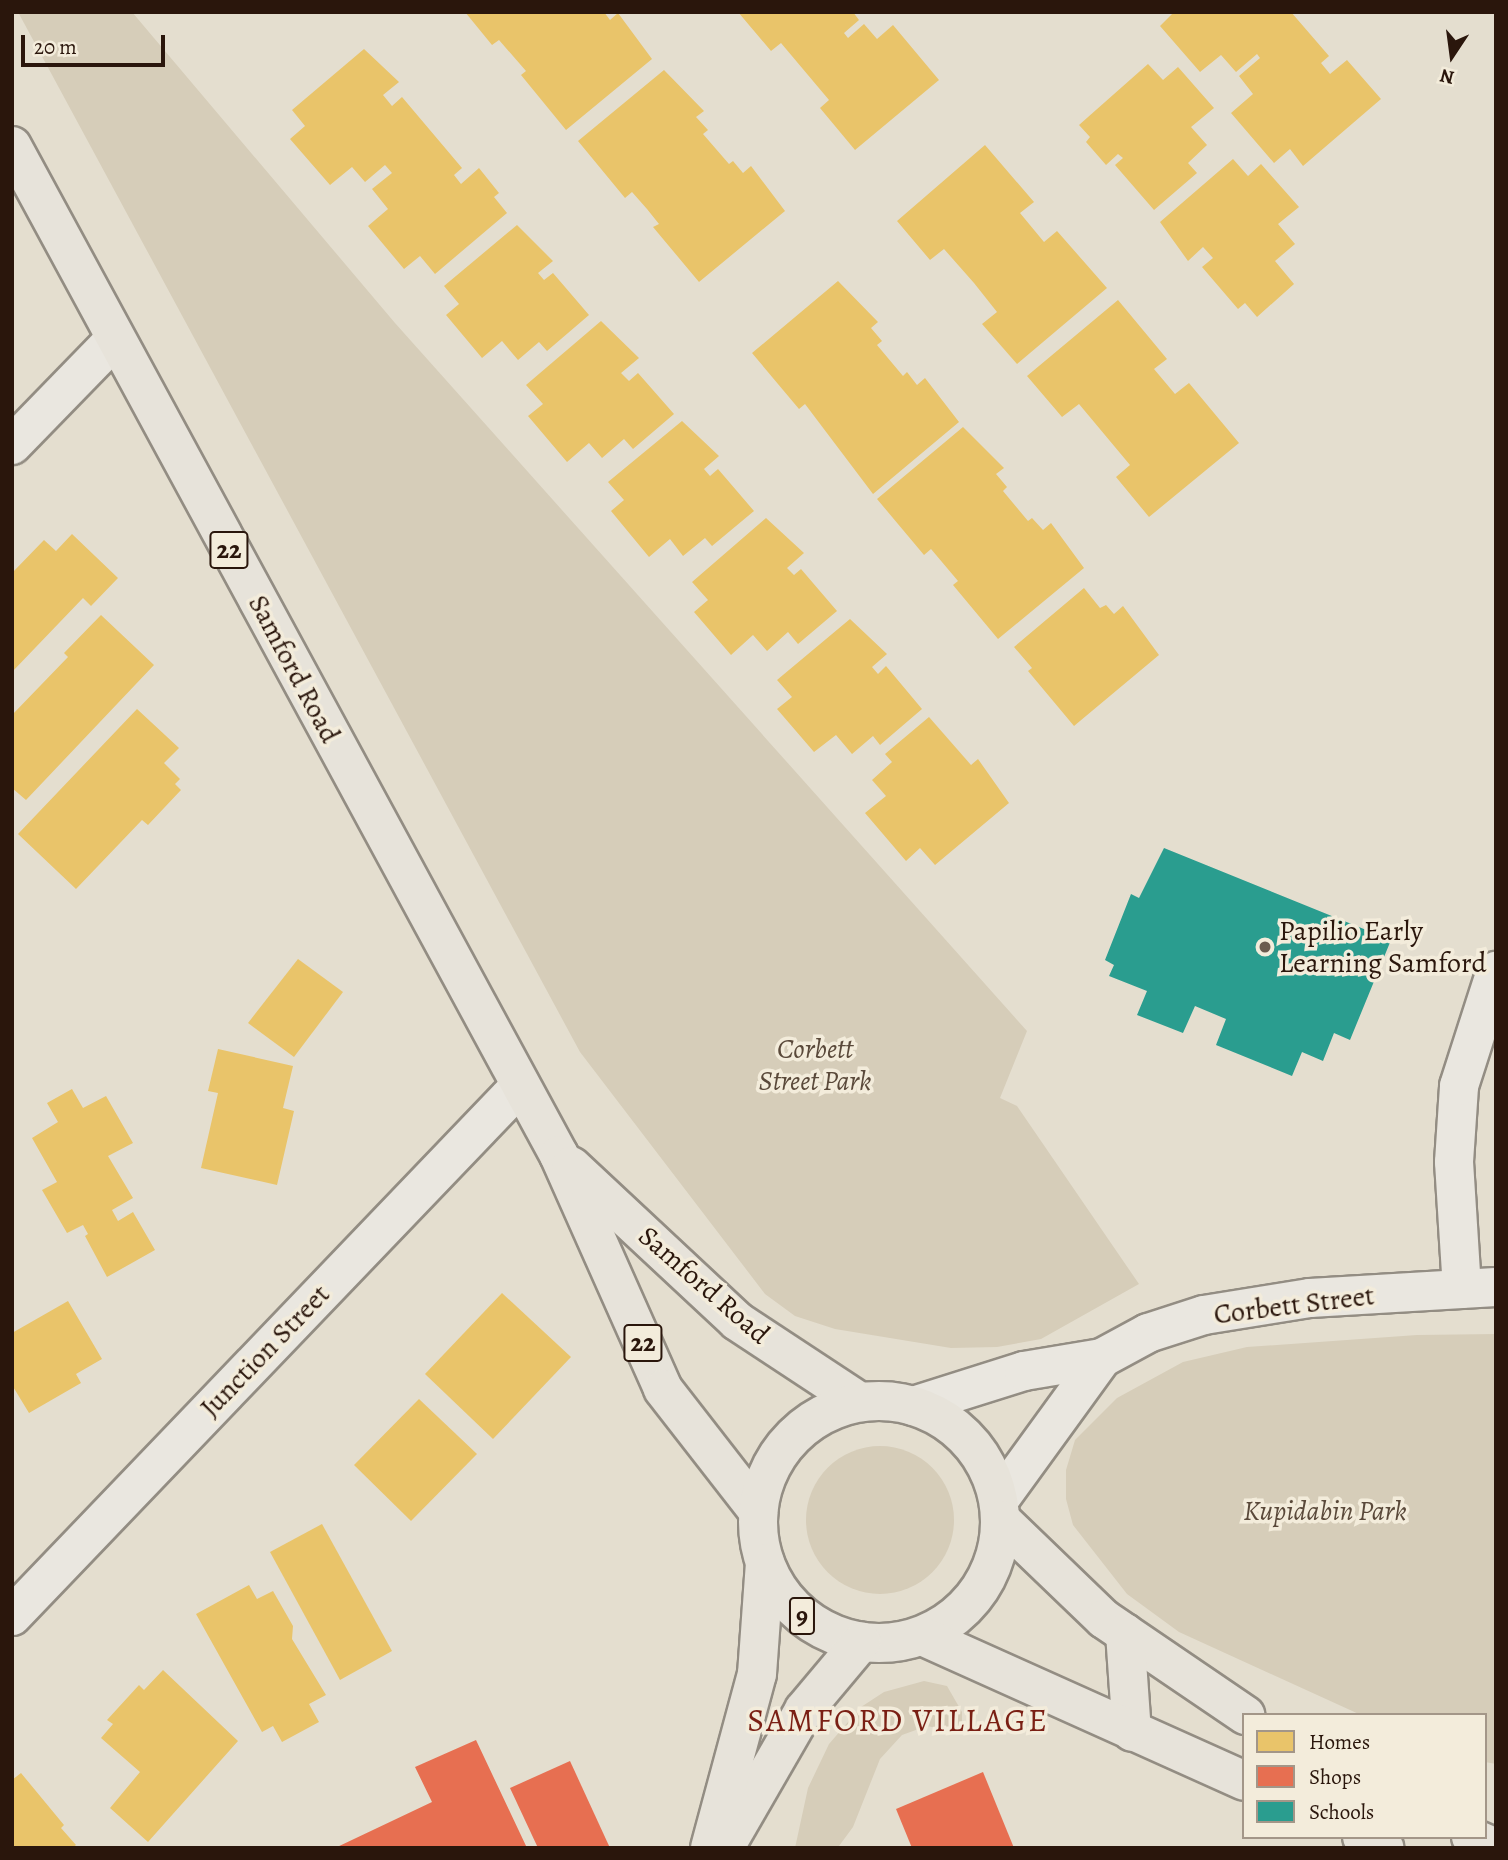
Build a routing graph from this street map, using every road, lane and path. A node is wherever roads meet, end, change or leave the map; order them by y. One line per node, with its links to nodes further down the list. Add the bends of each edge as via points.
1 (12, 146): 2 (main road, Samford Road / 22)
2 (115, 339): 3 (street); 5 (main road, Samford Road / 22)
3 (12, 445)
4 (1496, 971): 7 (street, via 1459,1086 1454,1162)
5 (519, 1087): 6 (main road, Samford Road / 22); 14 (street, Junction Street)
6 (559, 1155): 9 (main road, Samford Road / 22, via 737,1321); 12 (main road, Samford Road / 22, via 663,1389)
7 (1479, 1288): 8 (street, Corbett Street, via 1310,1298 1204,1315 1148,1333)
8 (1102, 1358): 10 (street, Corbett Street, via 1024,1371); 11 (street, Corbett Street)
9 (860, 1402): 10 (main road, 22); 12 (main road, 22, via 822,1415 790,1439 768,1473)
10 (913, 1406): 11 (main road, 22, via 944,1420 969,1441 988,1469)
11 (1000, 1510): 15 (main road, via 1104,1619); 16 (main road, 22, via 996,1556 979,1590 954,1618)
12 (758, 1511): 13 (main road, 22)
13 (765, 1563): 17 (main road, 9, via 780,1591 802,1615 830,1632); 23 (main road, 22, via 757,1674)
14 (12, 1616)
15 (1125, 1633): 18 (main road); 19 (main road)
16 (922, 1636): 17 (main road, 22, via 891,1643); 19 (main road)
17 (861, 1642): 24 (main road, via 804,1710)
18 (1242, 1713)
19 (1132, 1732): 20 (main road)
20 (1242, 1780)
21 (1366, 1839): 25 (main road)
22 (1476, 1839): 26 (main road)
23 (710, 1848)
24 (725, 1848)
25 (1385, 1848)
26 (1496, 1848)

